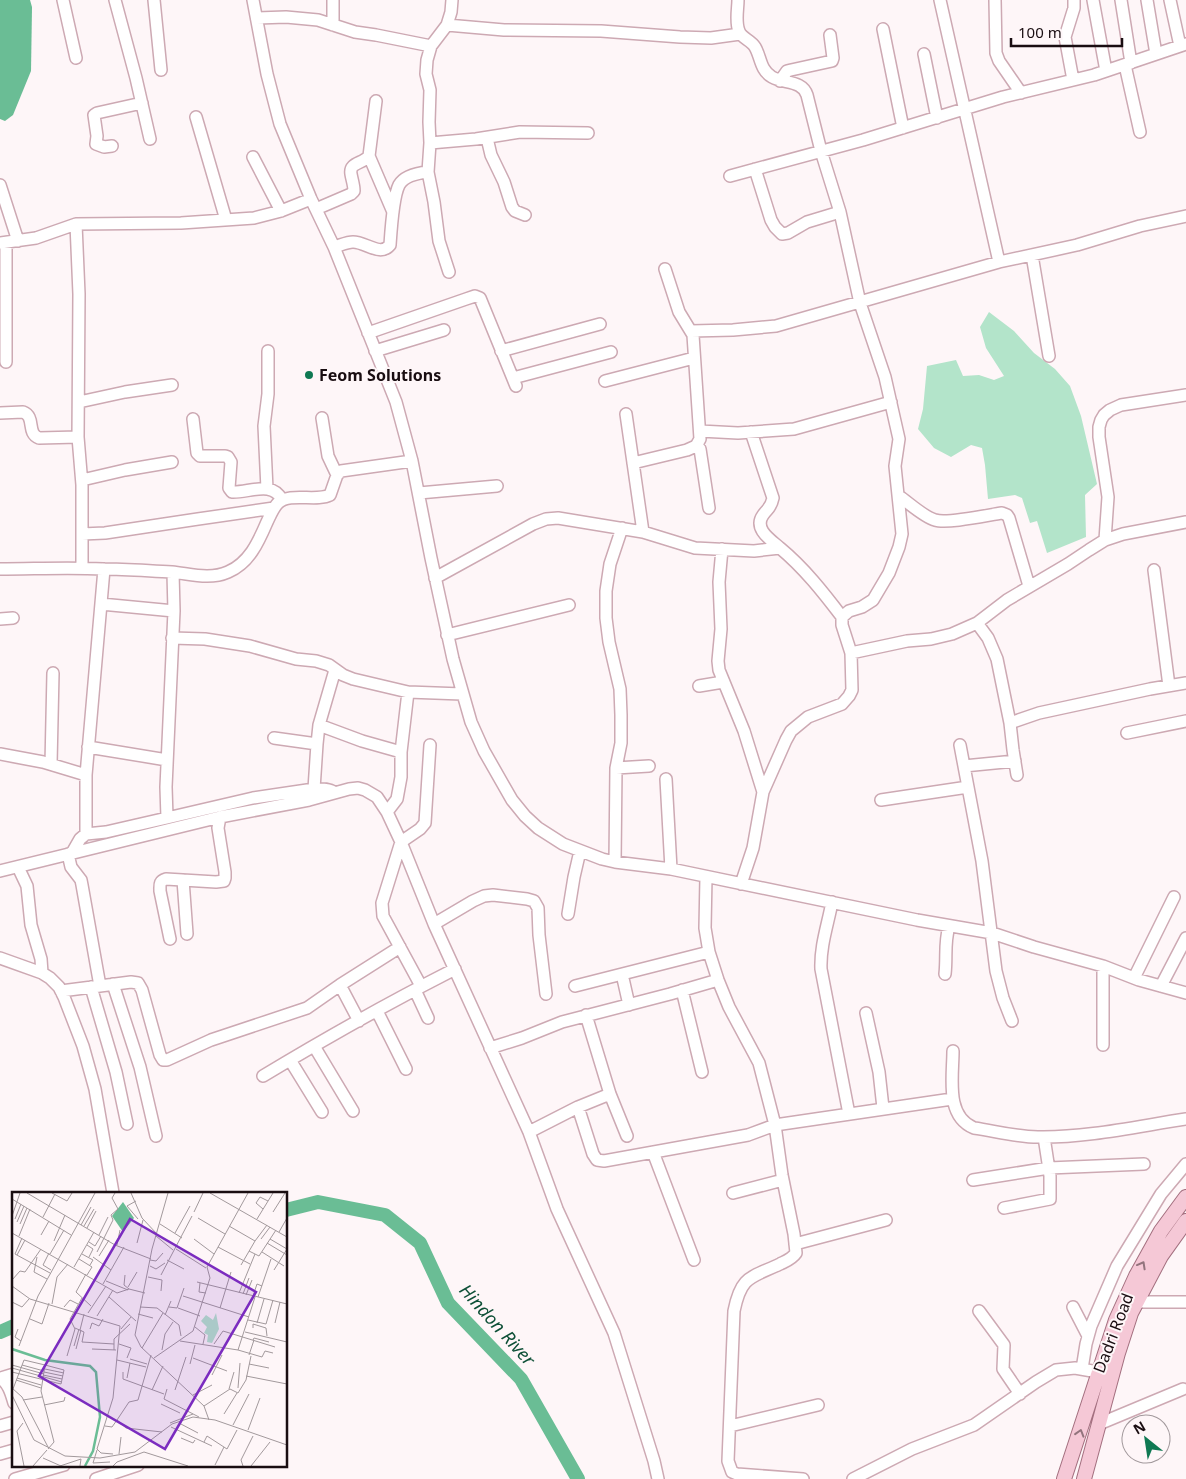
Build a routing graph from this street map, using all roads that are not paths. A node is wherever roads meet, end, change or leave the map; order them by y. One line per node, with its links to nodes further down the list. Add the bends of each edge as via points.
1 (63, 0): 25 (street)
2 (115, 0): 35 (street)
3 (154, 0): 28 (street)
4 (253, 0): 15 (street)
5 (333, 0): 16 (street)
6 (452, 0): 17 (street)
7 (738, 0): 19 (street)
8 (940, 0): 36 (street)
9 (995, 0): 33 (street, via 996,54)
10 (1074, 0): 30 (street, via 1065,37)
11 (1093, 0): 29 (street)
12 (1121, 0): 26 (street)
13 (1147, 0): 24 (street)
14 (1174, 1): 21 (street)
15 (257, 18): 16 (street, via 310,19); 53 (street, via 280,124)
16 (333, 25): 22 (street)
17 (447, 25): 19 (street, via 711,38); 22 (street)
18 (883, 29): 39 (street)
19 (740, 34): 31 (street, via 753,43 763,68)
20 (830, 35): 27 (street, via 832,61)
21 (1183, 45): 24 (street)
22 (431, 46): 44 (street, via 426,74 430,90)
23 (924, 54): 38 (street)
24 (1156, 54): 26 (street)
25 (76, 58)
26 (1128, 64): 29 (street); 40 (street)
27 (802, 68): 31 (street, via 787,71); 32 (street, via 805,82)
28 (161, 70)
29 (1106, 71): 30 (street)
30 (1072, 80): 33 (street)
31 (780, 81): 32 (street)
32 (801, 86): 46 (street, via 806,90)
33 (1021, 93): 36 (street)
34 (376, 101): 47 (street)
35 (142, 103): 43 (street); 45 (street, via 94,115 96,144)
36 (964, 109): 38 (street); 65 (street)
37 (196, 117): 59 (street)
38 (937, 118): 39 (street)
39 (903, 128): 46 (street)
40 (1140, 132)
41 (588, 134): 42 (street, via 520,132)
42 (487, 138): 44 (street); 57 (street, via 512,207)
43 (150, 139)
44 (430, 143): 50 (street)
45 (112, 146)
46 (821, 151): 49 (street); 56 (street)
47 (369, 156): 53 (street, via 351,168 354,191 351,194); 55 (street)
48 (253, 157): 54 (street)
49 (755, 169): 51 (street); 56 (street, via 771,220 782,234)
50 (428, 172): 55 (street, via 408,177 399,185); 67 (street, via 439,241)
51 (730, 176)
52 (0, 188): 60 (street)
53 (313, 204): 54 (street); 63 (street)
54 (281, 211): 59 (street, via 254,218)
55 (393, 212): 63 (street, via 388,248 376,250 357,242)
56 (840, 212): 68 (street)
57 (525, 215)
58 (1186, 216): 64 (street)
59 (226, 220): 61 (street)
60 (6, 221): 62 (street)
61 (76, 224): 62 (street, via 43,236); 83 (street)
62 (8, 242): 79 (street)
63 (334, 247): 72 (street)
64 (1032, 255): 65 (street); 77 (street)
65 (999, 262): 68 (street)
66 (665, 269): 71 (street, via 680,312)
67 (449, 272)
68 (860, 303): 71 (street, via 776,326); 84 (street)
69 (600, 324): 75 (street)
70 (444, 330): 74 (street)
71 (691, 331): 78 (street)
72 (368, 334): 74 (street); 75 (street, via 476,296 482,302)
73 (268, 350): 99 (street, via 264,426)
74 (375, 351): 93 (street, via 396,402)
75 (501, 351): 76 (street, via 514,382)
76 (612, 352)
77 (1049, 356)
78 (694, 358): 80 (street); 89 (street)
79 (6, 362)
80 (604, 381)
81 (172, 385): 83 (street)
82 (1186, 395): 108 (street, via 1121,405 1110,410 1101,420 1099,437 1108,497)
83 (79, 402): 91 (street)
84 (892, 402): 90 (street, via 794,429); 101 (street, via 899,439 895,466)
85 (0, 413): 91 (street, via 24,412 30,416 35,437)
86 (626, 414): 95 (street)
87 (322, 418): 96 (street, via 328,456)
88 (194, 419): 99 (street, via 197,453 200,456 225,456 231,462 230,490)
89 (700, 431): 90 (street); 92 (street)
90 (751, 432): 109 (street, via 773,498 772,505 762,516 761,530)
91 (78, 437): 97 (street)
92 (696, 446): 95 (street); 103 (street, via 700,449)
93 (412, 461): 96 (street, via 341,471); 100 (street)
94 (172, 462): 97 (street)
95 (633, 463): 106 (street)
96 (337, 475): 102 (street, via 330,495 324,498 292,498)
97 (82, 480): 107 (street)
98 (497, 486): 100 (street)
99 (267, 489): 102 (street, via 277,493)
100 (419, 493): 116 (street)
101 (899, 496): 117 (street, via 936,521 1007,515); 121 (street, via 902,534 889,573 873,600)
102 (278, 504): 107 (street, via 105,534); 115 (street, via 244,563 218,576)
103 (709, 508)
104 (1186, 522): 108 (street)
105 (622, 528): 106 (street); 116 (street, via 571,519 546,519); 152 (street, via 610,564 606,591 609,642 620,689 621,743)
106 (643, 532): 110 (street, via 688,547)
107 (82, 534): 111 (street)
108 (1105, 540): 117 (street)
109 (780, 548): 110 (street); 121 (street, via 820,587)
110 (722, 550): 130 (street, via 718,661)
111 (82, 568): 112 (street); 113 (street)
112 (104, 568): 115 (street); 118 (street)
113 (0, 569)
114 (1154, 570): 133 (street)
115 (173, 572): 120 (street)
116 (435, 578): 125 (street)
117 (1029, 586): 124 (street)
118 (101, 604): 120 (street); 144 (street)
119 (569, 605): 125 (street)
120 (174, 611): 126 (street)
121 (842, 617): 127 (street)
122 (12, 618): 123 (street)
123 (0, 619)
124 (977, 623): 127 (street, via 932,639); 137 (street, via 997,659)
125 (447, 635): 135 (street)
126 (172, 638): 128 (street, via 250,646 316,661); 147 (street)
127 (851, 653): 158 (street, via 852,690 849,696 842,704 808,718 791,731)
128 (335, 670): 134 (street, via 354,679); 138 (street)
129 (53, 673): 149 (street)
130 (724, 682): 132 (street); 158 (street)
131 (1186, 683): 133 (street)
132 (699, 686)
133 (1169, 686): 137 (street, via 1038,713)
134 (408, 692): 135 (street); 145 (street)
135 (462, 694): 166 (street, via 484,751 512,800 538,828 563,844)
136 (1186, 721): 139 (street)
137 (1010, 723): 148 (street)
138 (319, 725): 141 (street); 145 (street)
139 (1127, 733)
140 (274, 738): 141 (street)
141 (317, 744): 157 (street)
142 (430, 745): 165 (street, via 425,823)
143 (960, 745): 151 (street)
144 (88, 747): 147 (street); 153 (street)
145 (401, 752): 161 (street, via 397,799)
146 (0, 754): 149 (street)
147 (167, 760): 163 (street)
148 (1015, 761): 151 (street); 154 (street)
149 (51, 764): 153 (street)
150 (649, 766): 152 (street)
151 (964, 766): 156 (street)
152 (616, 768): 168 (street)
153 (86, 775): 164 (street)
154 (1017, 775)
155 (666, 779): 170 (street)
156 (968, 787): 160 (street); 180 (street)
157 (314, 789): 159 (street); 163 (street, via 253,798)
158 (763, 792): 174 (street, via 753,848)
159 (335, 793): 161 (street, via 358,788 365,790 377,798); 162 (street)
160 (881, 800)
161 (387, 812): 165 (street)
162 (220, 816): 167 (street); 173 (street, via 218,828 226,878 220,882)
163 (167, 818): 164 (street)
164 (86, 834): 167 (street)
165 (400, 842): 178 (street); 184 (street, via 381,909)
166 (580, 850): 168 (street); 177 (street)
167 (70, 854): 169 (street); 196 (street, via 71,867 81,880)
168 (615, 862): 170 (street)
169 (18, 867): 171 (street); 189 (street, via 27,886 31,926)
170 (671, 869): 172 (street)
171 (0, 871)
172 (706, 877): 174 (street); 185 (street, via 705,928)
173 (183, 880): 181 (street); 183 (street, via 166,879 160,884)
174 (741, 884): 176 (street)
175 (1174, 897): 192 (street)
176 (832, 902): 179 (street); 225 (street, via 822,947 821,969)
177 (568, 914)
178 (434, 924): 188 (street); 203 (street, via 484,896 534,902 538,908)
179 (949, 926): 180 (street); 191 (street)
180 (992, 933): 187 (street); 210 (street, via 996,971)
181 (187, 934)
182 (1186, 938): 198 (street)
183 (170, 939)
184 (400, 947): 195 (street); 199 (street)
185 (709, 952): 190 (street); 193 (street)
186 (0, 958): 189 (street)
187 (1103, 966): 192 (street); 211 (street)
188 (455, 969): 199 (street); 213 (street)
189 (42, 973): 201 (street)
190 (622, 974): 197 (street); 204 (street)
191 (945, 974)
192 (1134, 978): 198 (street)
193 (718, 980): 200 (street); 228 (street, via 758,1062)
194 (113, 984): 195 (street, via 138,983 163,1060 211,1040 307,1008); 196 (street); 230 (street, via 140,1068)
195 (340, 985): 209 (street)
196 (95, 986): 201 (street); 227 (street)
197 (575, 986)
198 (1161, 986): 202 (street)
199 (418, 988): 205 (street); 208 (street)
200 (682, 990): 204 (street); 217 (street)
201 (60, 991): 239 (street, via 83,1046 95,1089)
202 (1186, 992)
203 (546, 994)
204 (629, 1005): 207 (street)
205 (377, 1011): 209 (street); 216 (street)
206 (866, 1013): 222 (street)
207 (586, 1015): 213 (street); 219 (street)
208 (428, 1018)
209 (359, 1021): 212 (street)
210 (1012, 1021)
211 (1103, 1045)
212 (314, 1046): 215 (street); 223 (street)
213 (490, 1048): 229 (street)
214 (953, 1051): 220 (street)
215 (290, 1060): 218 (street); 224 (street)
216 (406, 1068)
217 (702, 1072)
218 (264, 1076)
219 (610, 1094): 221 (street); 231 (street)
220 (952, 1099): 222 (street); 232 (street, via 962,1120 974,1128)
221 (578, 1107): 229 (street); 233 (street, via 593,1154 598,1160)
222 (883, 1108): 225 (street)
223 (352, 1111)
224 (322, 1112)
225 (849, 1114): 228 (street)
226 (1186, 1119): 232 (street)
227 (126, 1124)
228 (774, 1125): 233 (street, via 748,1135); 237 (street)
229 (529, 1132): 268 (street, via 557,1210 614,1333)
230 (156, 1136)
231 (627, 1136)
232 (1044, 1137): 236 (street)
233 (653, 1152): 247 (street)
234 (1144, 1164): 236 (street)
235 (1186, 1164): 252 (street, via 1161,1194 1118,1266)
236 (1049, 1168): 238 (street); 242 (street, via 1050,1199)
237 (783, 1180): 240 (street); 246 (street)
238 (973, 1180)
239 (113, 1192)
240 (732, 1192)
241 (1186, 1197): 254 (main road, Dadri Road, one-way to 241, via 1136,1276 1161,1231)
242 (1004, 1208)
243 (886, 1220): 246 (street)
244 (1186, 1221): 245 (main road, Dadri Road)
245 (1180, 1236): 248 (main road, Dadri Road, via 1161,1256)
246 (795, 1244): 261 (street, via 794,1256 748,1279 737,1294)
247 (694, 1260)
248 (1137, 1302): 249 (street); 260 (main road, Dadri Road, via 1118,1353)
249 (1186, 1302)
250 (1073, 1307): 252 (street)
251 (979, 1311): 257 (street, via 1004,1345 1002,1369)
252 (1088, 1336): 253 (street)
253 (1082, 1369): 254 (street); 257 (street, via 1056,1370)
254 (1098, 1372): 271 (main road, Dadri Road, one-way to 254)
255 (0, 1378): 258 (street, via 6,1382)
256 (1184, 1389): 260 (street)
257 (1020, 1394): 270 (street, via 974,1425 912,1449)
258 (12, 1397)
259 (818, 1406): 261 (street)
260 (1099, 1424): 272 (main road, Dadri Road)
261 (730, 1426): 265 (street)
262 (60, 1466): 264 (street)
263 (135, 1466): 267 (street)
264 (35, 1473): 266 (street)
265 (730, 1475): 269 (street)
266 (15, 1479)
267 (96, 1479)
268 (658, 1479)
269 (803, 1479)
270 (853, 1479)
271 (1064, 1479)
272 (1084, 1479)

